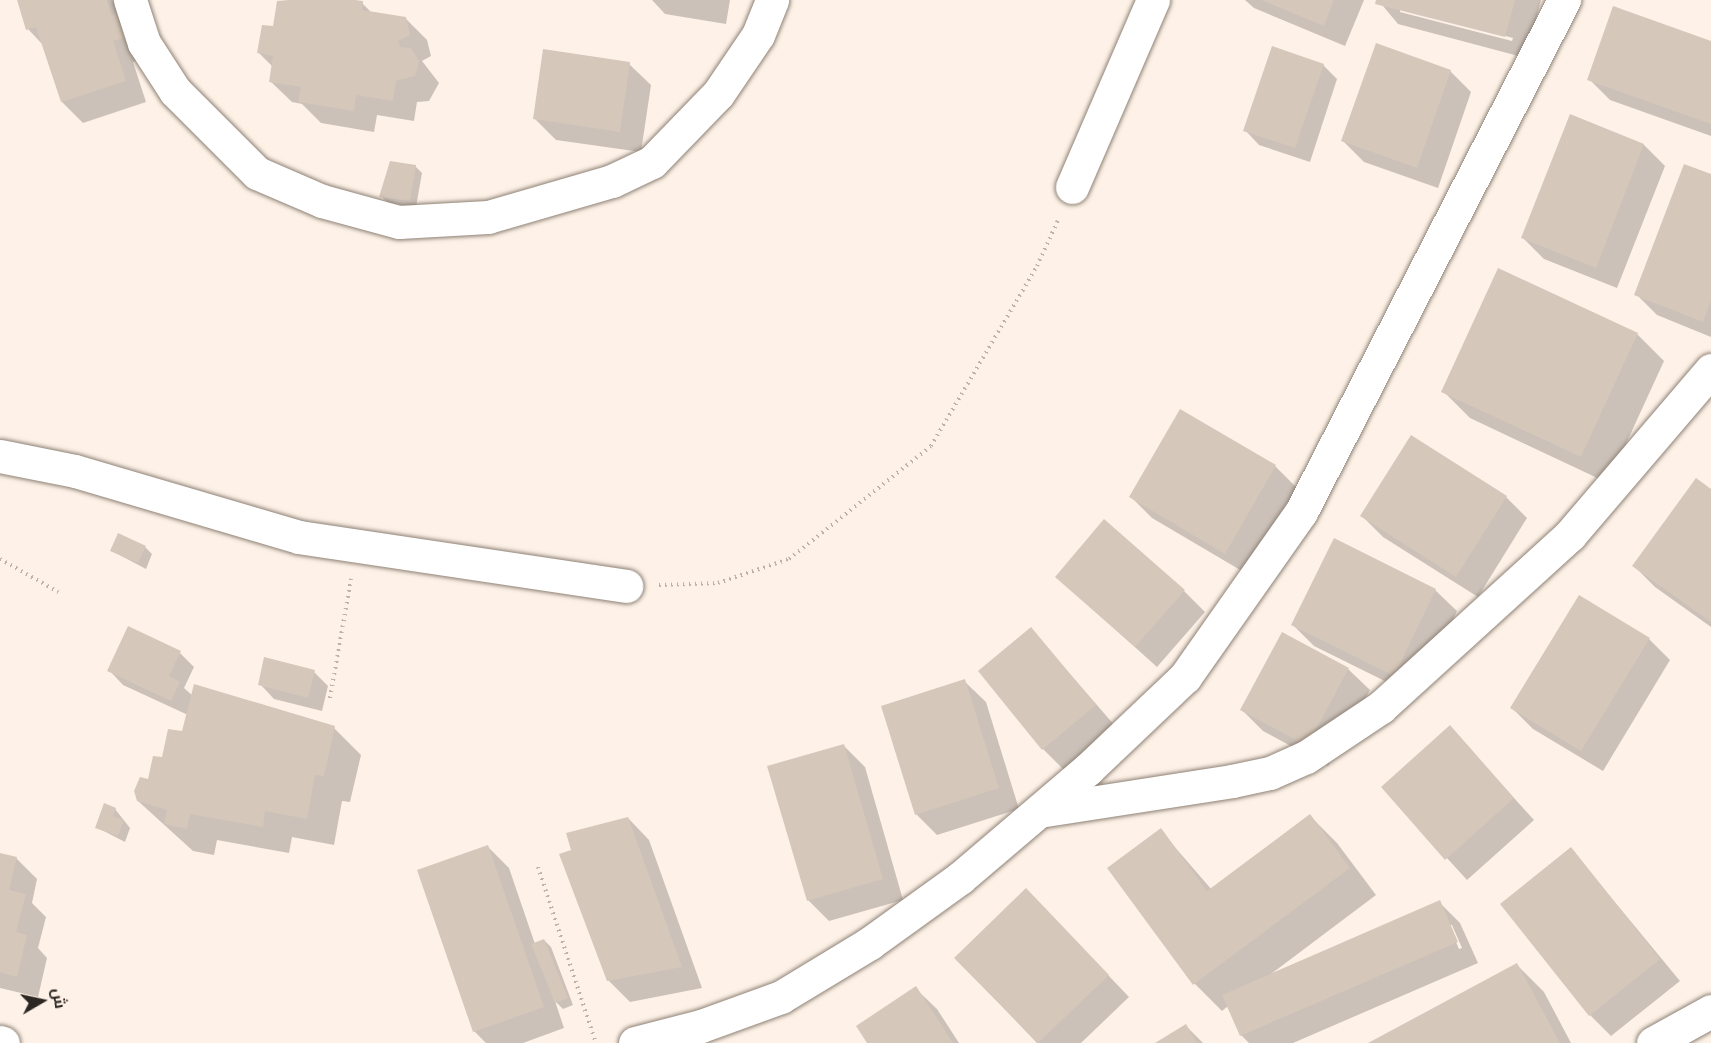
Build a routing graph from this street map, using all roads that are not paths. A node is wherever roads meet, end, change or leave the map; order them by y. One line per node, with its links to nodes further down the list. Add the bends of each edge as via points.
1 (130, 0): 2 (street, via 144,43 175,91 257,173 322,201 399,222 488,217 612,181 652,162 718,94 758,35)
2 (772, 0)
3 (1153, 0): 5 (street)
4 (1564, 0): 9 (street, via 1301,512 1185,677)
5 (1072, 187)
6 (1711, 370): 9 (street, via 1570,535 1381,707 1306,758 1270,773 1232,781)
7 (0, 456): 8 (street, via 75,471 299,537)
8 (626, 586)
9 (1039, 811): 11 (street, via 960,878 870,943 781,997 701,1026)
10 (1711, 1011): 12 (street)
11 (635, 1043)
12 (1653, 1043)

